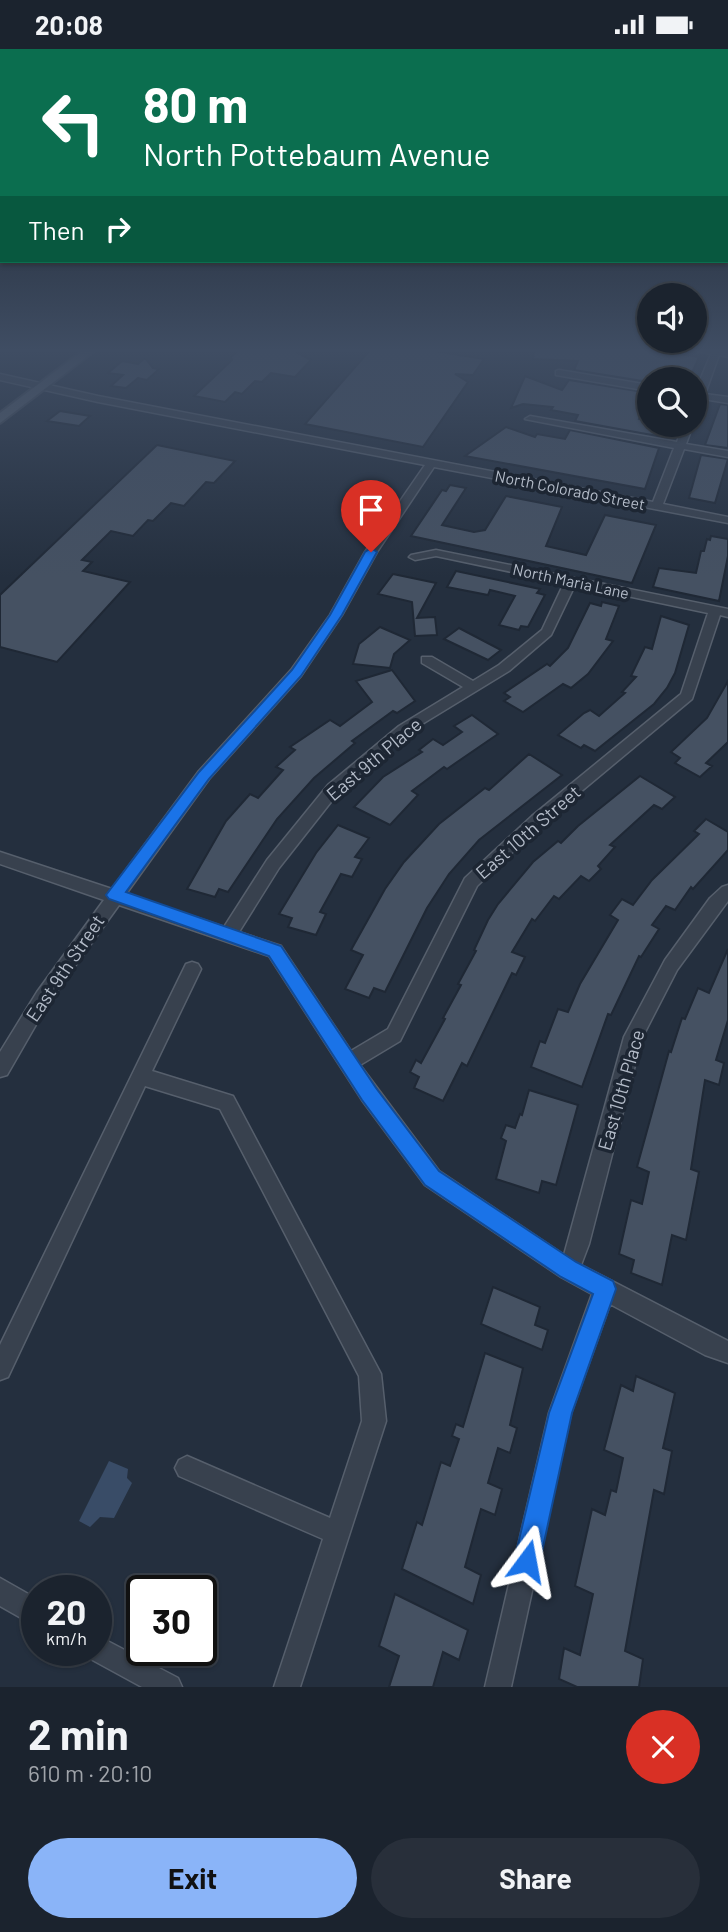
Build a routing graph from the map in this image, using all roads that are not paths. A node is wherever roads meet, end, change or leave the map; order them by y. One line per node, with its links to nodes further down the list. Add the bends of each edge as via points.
1 (237, 425): 6 (street, North Colorado Street)
2 (566, 425): 4 (street)
3 (683, 437): 4 (street)
4 (680, 446): 5 (street); 7 (street)
5 (728, 454)
6 (431, 464): 7 (street, North Colorado Street); 16 (street, East 9th Street, via 296,673 204,775)
7 (657, 506): 8 (street, North Colorado Street)
8 (728, 520)
9 (415, 557): 10 (street, North Maria Lane, via 436,553)
10 (571, 581): 11 (street, North Maria Lane); 13 (street, East 9th Place, via 547,632)
11 (722, 612): 19 (street, East 10th Street, via 687,697 537,820 471,883 394,1035)
12 (427, 660): 13 (street)
13 (473, 687): 17 (street, East 9th Place, via 404,729 333,789 273,864)
14 (0, 858): 16 (street)
15 (728, 891): 22 (street, East 10th Place, via 671,964 633,1037 579,1244)
16 (115, 895): 17 (street); 20 (street, East 9th Street, via 43,997)
17 (228, 935): 19 (street, via 275,951)
18 (191, 969): 21 (street)
19 (348, 1063): 22 (street, via 432,1178)
20 (0, 1069)
21 (140, 1076): 25 (street); 27 (street, via 226,1102 370,1374 374,1421)
22 (568, 1270): 23 (street)
23 (605, 1289): 24 (street); 33 (street, via 560,1413)
24 (728, 1352)
25 (0, 1369)
26 (187, 1468): 27 (street)
27 (337, 1533): 32 (street)
28 (0, 1591): 29 (street)
29 (21, 1604)
30 (112, 1657): 31 (street)
31 (169, 1687)
32 (287, 1687)
33 (498, 1687)

